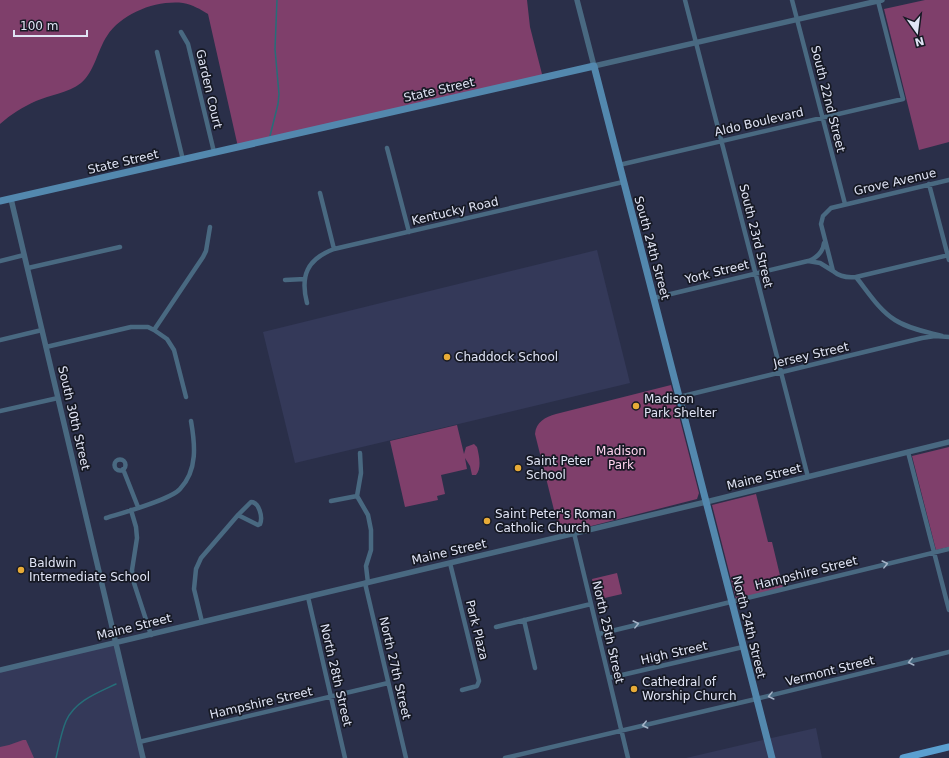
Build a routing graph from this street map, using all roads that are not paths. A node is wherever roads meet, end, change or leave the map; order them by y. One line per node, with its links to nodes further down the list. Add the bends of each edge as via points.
1 (577, 0): 9 (street, South 24th Street)
2 (685, 0): 7 (street, South 23rd Street)
3 (792, 0): 5 (street, South 22nd Street)
4 (880, 0): 5 (street, State Street); 10 (street, Aldo Boulevard, via 903,99)
5 (797, 20): 7 (street, State Street); 10 (street, South 22nd Street)
6 (181, 32): 13 (street, Garden Court, via 188,44)
7 (696, 43): 9 (street, State Street); 11 (street, South 23rd Street)
8 (157, 52): 14 (street)
9 (594, 66): 13 (main road, State Street); 15 (main road, South 24th Street)
10 (823, 118): 11 (street, Aldo Boulevard); 22 (street, South 22nd Street)
11 (721, 141): 15 (street, Aldo Boulevard); 34 (street, South 23rd Street)
12 (387, 148): 24 (street)
13 (214, 152): 14 (main road, State Street)
14 (183, 160): 20 (main road, State Street)
15 (619, 165): 17 (main road, South 24th Street)
16 (949, 180): 18 (street, Grove Avenue)
17 (623, 182): 24 (street, Kentucky Road); 38 (main road, South 24th Street)
18 (929, 184): 22 (street, Grove Avenue); 29 (street)
19 (320, 193): 27 (street)
20 (11, 199): 21 (main road, State Street); 28 (street, South 30th Street)
21 (0, 201)
22 (845, 204): 25 (street, Grove Avenue, via 831,208 823,216 821,224)
23 (210, 228): 41 (street, via 206,251)
24 (409, 232): 27 (street, Kentucky Road)
25 (825, 241): 31 (street, York Street, via 821,252); 33 (street, Grove Avenue)
26 (120, 247): 32 (street)
27 (334, 249): 36 (street, Kentucky Road, via 313,262)
28 (24, 255): 30 (street); 32 (street, South 30th Street)
29 (949, 257): 35 (street)
30 (0, 260)
31 (808, 261): 33 (street, via 820,263); 34 (street, York Street)
32 (28, 268): 40 (street, South 30th Street)
33 (833, 271): 35 (street, via 843,277)
34 (755, 274): 38 (street, York Street); 46 (street, South 23rd Street)
35 (856, 277): 42 (street, via 882,310 896,320)
36 (305, 279): 37 (street); 39 (street, Kentucky Road)
37 (285, 280)
38 (654, 298): 48 (main road, South 24th Street)
39 (307, 303)
40 (42, 330): 44 (street); 45 (street, South 30th Street)
41 (154, 330): 45 (street, via 142,326 131,327); 47 (street, via 168,339 174,350)
42 (942, 336): 43 (street, Jersey Street); 46 (street, Jersey Street, via 922,338)
43 (949, 337)
44 (0, 340)
45 (46, 348): 49 (street, South 30th Street)
46 (781, 372): 48 (street, Jersey Street); 56 (street, South 23rd Street)
47 (186, 397)
48 (679, 397): 59 (main road, South 24th Street)
49 (58, 398): 50 (street); 78 (street, South 30th Street)
50 (0, 411)
51 (191, 421): 60 (street, via 195,454 184,484 168,497)
52 (949, 442): 53 (street, Maine Street)
53 (908, 452): 56 (street, Maine Street); 66 (street)
54 (360, 453): 57 (street, via 362,472)
55 (123, 470): 60 (street)
56 (808, 477): 59 (street, Maine Street)
57 (357, 496): 58 (street); 68 (street, North 27th Street, via 368,515 371,530 371,550 366,566)
58 (331, 501)
59 (706, 502): 64 (street, Maine Street); 70 (main road, North 24th Street)
60 (138, 507): 61 (street)
61 (131, 510): 63 (street); 77 (street, via 137,538 133,580)
62 (238, 515): 62 (street, via 258,525 261,522 254,502 248,503); 74 (street, via 201,558 196,569 194,589)
63 (106, 518)
64 (574, 534): 67 (street, Maine Street); 71 (street, North 25th Street)
65 (949, 549): 66 (street, Hampshire Street)
66 (934, 552): 70 (street, Hampshire Street, one-way to 66); 72 (street)
67 (450, 563): 68 (street, Maine Street); 85 (street, Park Plaza, via 479,681 477,686)
68 (367, 583): 69 (street, Maine Street); 84 (street, North 27th Street)
69 (308, 597): 74 (street, Maine Street); 86 (street, North 28th Street)
70 (731, 601): 76 (street, Hampshire Street, one-way to 70); 79 (main road, North 24th Street)
71 (591, 604): 73 (street); 76 (street, North 25th Street)
72 (949, 610)
73 (524, 620): 75 (street); 81 (street)
74 (202, 622): 77 (street, Maine Street)
75 (496, 627)
76 (599, 634): 83 (street, North 25th Street)
77 (151, 635): 78 (street, Maine Street)
78 (117, 643): 82 (street, Maine Street); 89 (street, South 30th Street)
79 (743, 647): 83 (street, High Street); 87 (main road, North 24th Street)
80 (949, 652): 87 (street, Vermont Street, one-way to 87)
81 (535, 668)
82 (0, 670)
83 (609, 678): 88 (street, North 25th Street)
84 (388, 683): 86 (street, Hampshire Street); 93 (street, North 27th Street)
85 (462, 690)
86 (331, 696): 89 (street, Hampshire Street); 92 (street, North 28th Street)
87 (756, 699): 88 (street, Vermont Street, one-way to 88); 96 (main road, North 24th Street)
88 (621, 731): 94 (street, Vermont Street); 95 (street, North 25th Street)
89 (139, 742): 91 (street, South 30th Street)
90 (949, 747): 97 (main road)
91 (143, 758)
92 (345, 758)
93 (406, 758)
94 (505, 758)
95 (628, 758)
96 (772, 758)
97 (903, 758)

